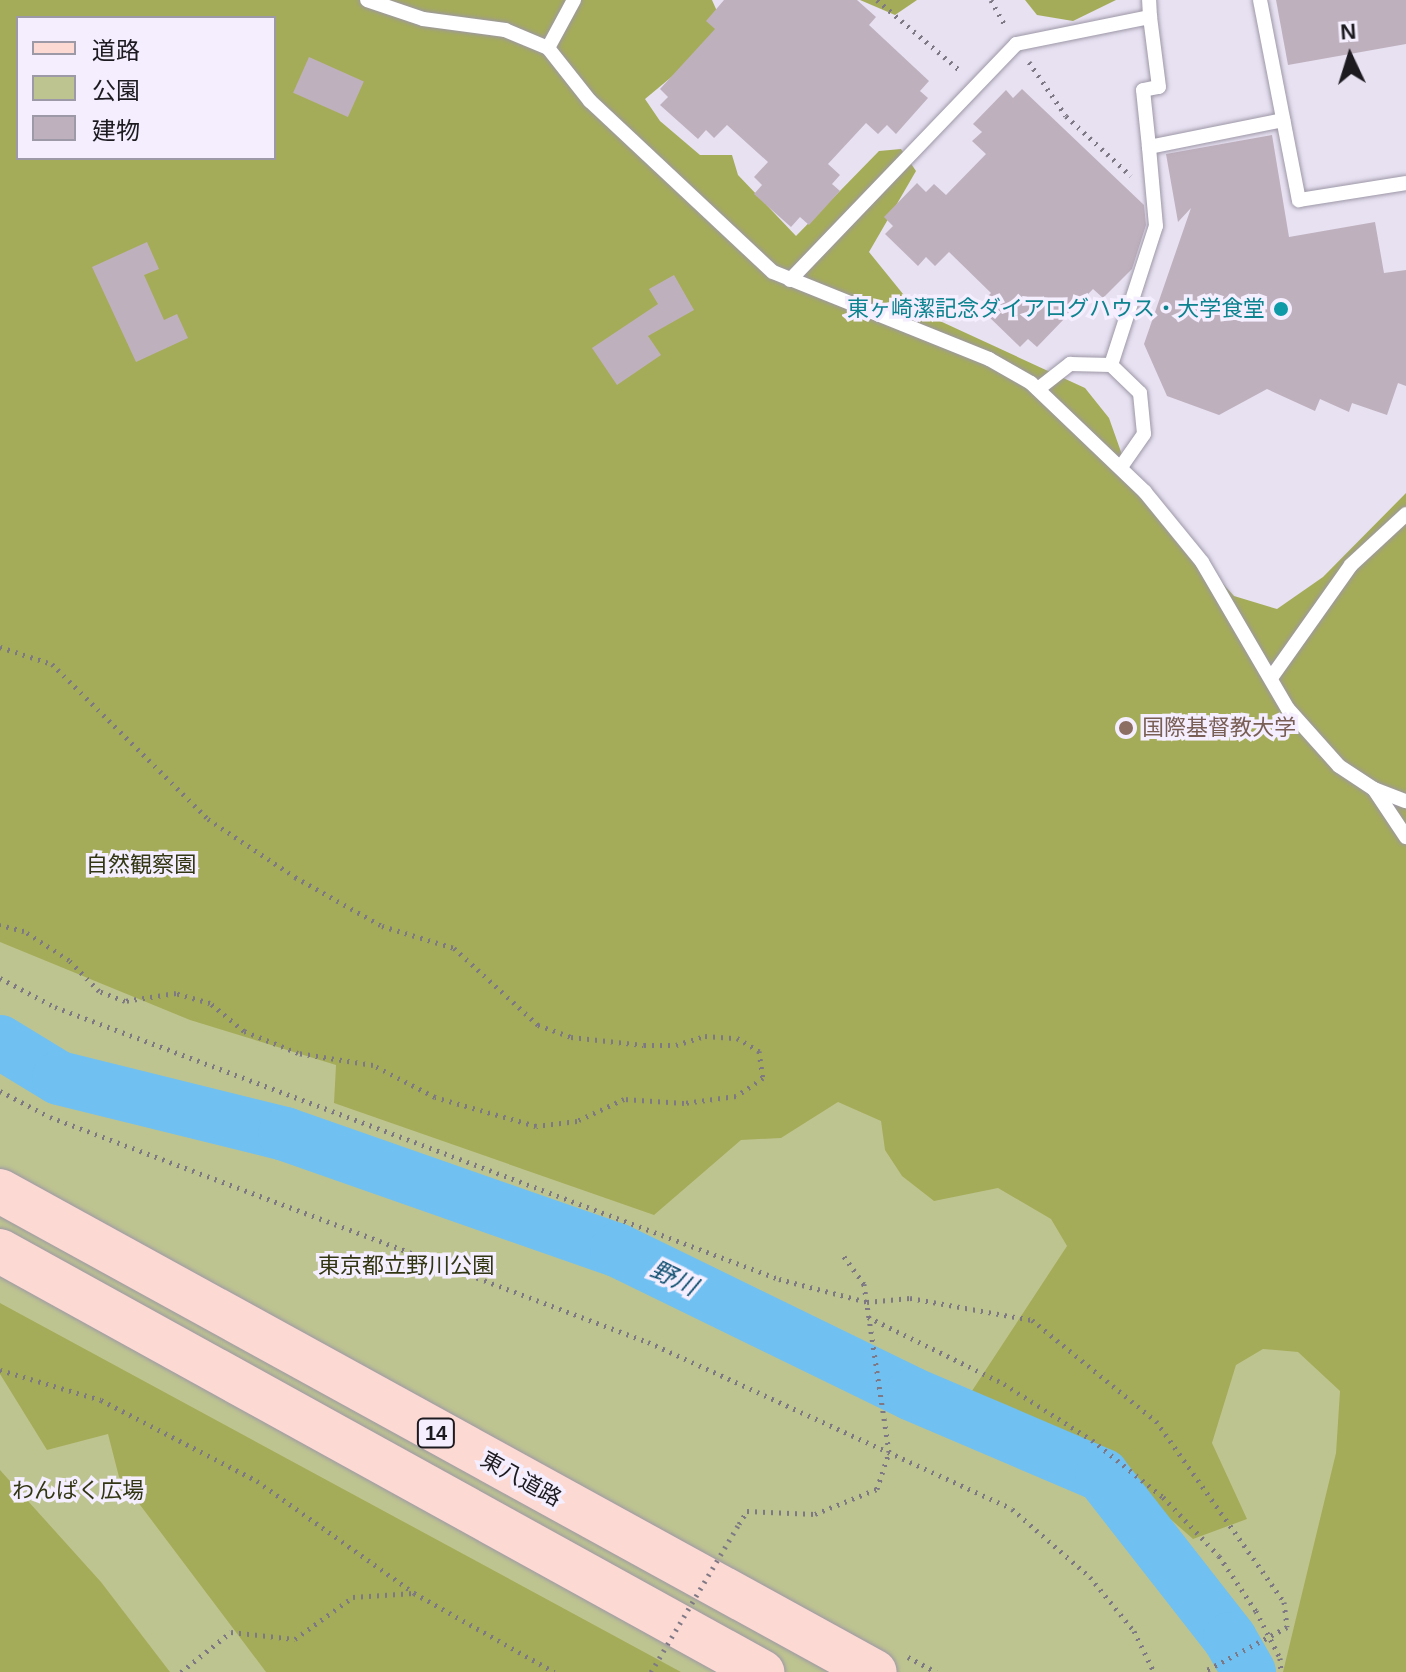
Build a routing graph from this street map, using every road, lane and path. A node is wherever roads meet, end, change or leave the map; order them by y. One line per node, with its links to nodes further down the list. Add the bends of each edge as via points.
1 (367, 0): 9 (lane, via 423,19 505,30)
2 (574, 0): 9 (lane)
3 (877, 0): 10 (path)
4 (991, 0): 8 (path)
5 (1149, 0): 7 (lane)
6 (1260, 0): 11 (lane)
7 (1150, 17): 8 (lane); 12 (lane, via 1159,87 1143,90)
8 (1016, 44): 10 (lane); 14 (path, via 1066,116)
9 (548, 48): 15 (lane, via 590,101 664,166 744,250)
10 (976, 83): 15 (lane)
11 (1283, 120): 12 (lane); 13 (lane, via 1299,200)
12 (1149, 147): 14 (lane)
13 (1406, 183)
14 (1153, 195): 16 (lane, via 1156,226)
15 (790, 280): 17 (lane, via 989,359)
16 (1111, 365): 17 (lane, via 1070,364); 18 (lane, via 1140,393 1142,407 1144,434)
17 (1038, 389): 18 (lane)
18 (1121, 467): 21 (lane, via 1202,562)
19 (1406, 514): 21 (lane, via 1351,565)
20 (0, 647): 25 (path, via 52,664 208,819 382,926 454,948 538,1025 571,1037 644,1045 676,1045 705,1036 737,1038 759,1051 763,1078 736,1096 684,1103 624,1099 577,1121 536,1126 435,1097 373,1065 298,1053 244,1031 210,1003 176,993 125,1001 99,991 69,960 24,931)
21 (1271, 678): 22 (lane, via 1288,709 1339,766)
22 (1374, 789): 23 (lane); 24 (lane)
23 (1406, 801)
24 (1406, 837)
25 (0, 925)
26 (0, 978): 31 (path, via 55,1007 652,1232 779,1279)
27 (0, 1091): 34 (path, via 50,1117 648,1342)
28 (0, 1191): 41 (main road, 東八道路 / 14)
29 (0, 1251): 40 (main road, 14)
30 (842, 1254): 31 (path, via 864,1284)
31 (867, 1302): 32 (path); 36 (path, via 910,1298 1032,1320 1156,1421 1284,1602 1287,1627)
32 (868, 1317): 34 (path); 36 (path, via 1004,1384 1092,1440 1163,1497 1219,1556 1256,1611)
33 (0, 1370): 35 (path, via 101,1400 257,1481)
34 (889, 1452): 39 (path, bridge, via 877,1489 815,1514 747,1511); 42 (path, via 1012,1509 1090,1577 1134,1631)
35 (414, 1593): 37 (path, via 353,1597 295,1639 231,1632); 38 (path)
36 (1266, 1639): 43 (path); 44 (path, via 1280,1658)
37 (181, 1672)
38 (554, 1672)
39 (651, 1672)
40 (762, 1672)
41 (875, 1672)
42 (1154, 1672)
43 (1203, 1672)
44 (1281, 1672)

